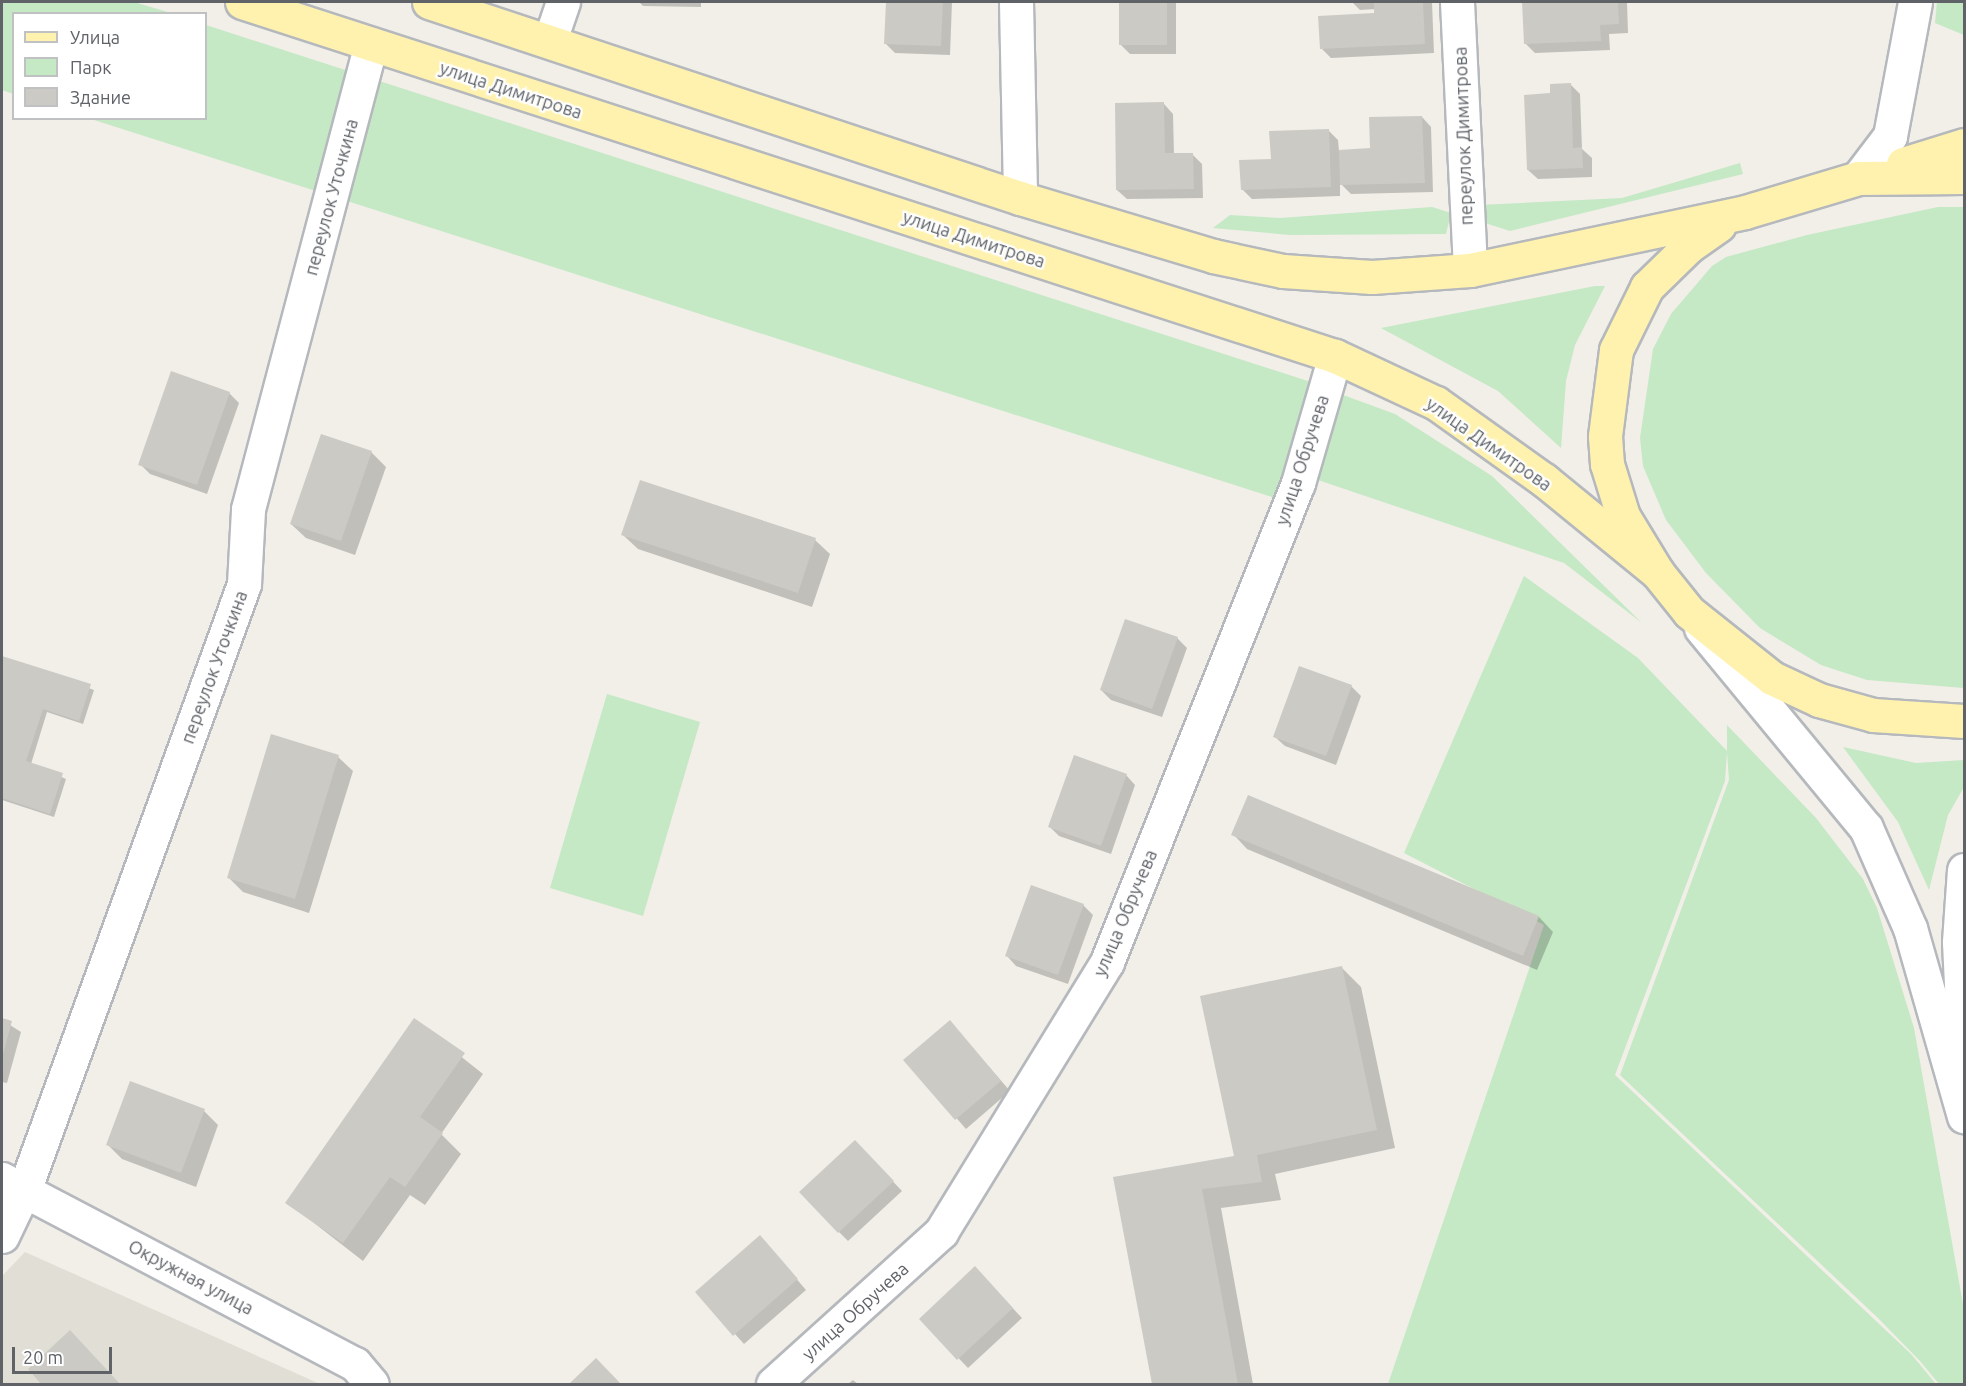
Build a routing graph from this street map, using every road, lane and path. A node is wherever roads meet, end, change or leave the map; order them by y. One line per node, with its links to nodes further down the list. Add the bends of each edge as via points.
1 (242, 2): 8 (main road, улица Димитрова)
2 (429, 2): 7 (main road, улица Димитрова)
3 (563, 2): 7 (street)
4 (1016, 2): 12 (street)
5 (1457, 2): 14 (street, переулок Димитрова)
6 (1915, 2): 11 (street, via 1890,136)
7 (550, 40): 12 (main road, улица Димитрова)
8 (370, 44): 15 (main road, улица Димитрова); 22 (street, переулок Уточкина, via 248,509 244,584)
9 (1965, 146): 11 (main road)
10 (1965, 177): 11 (main road, улица Димитрова)
11 (1858, 178): 13 (main road, улица Димитрова)
12 (1020, 198): 14 (main road, улица Димитрова, via 1213,256 1283,271 1372,278)
13 (1745, 212): 14 (main road, улица Димитрова); 16 (main road, улица Димитрова, via 1710,230 1665,267 1630,313 1616,350 1608,386 1607,464 1623,516)
14 (1470, 270)
15 (1335, 356): 16 (main road, улица Димитрова, via 1436,403 1544,480); 25 (street, улица Обручева, via 1298,483 1107,962 941,1232)
16 (1657, 572): 17 (main road, улица Димитрова)
17 (1689, 612): 18 (main road, улица Димитрова, via 1746,662 1797,692 1873,715); 21 (street, via 1749,693 1840,790 1866,828 1910,928)
18 (1965, 721)
19 (1965, 870): 20 (street, via 1959,942)
20 (1965, 1048)
21 (1965, 1116)
22 (13, 1184): 23 (street, переулок Уточкина); 24 (street, Окружная улица, via 355,1364)
23 (2, 1236)
24 (372, 1384)
25 (773, 1384)

